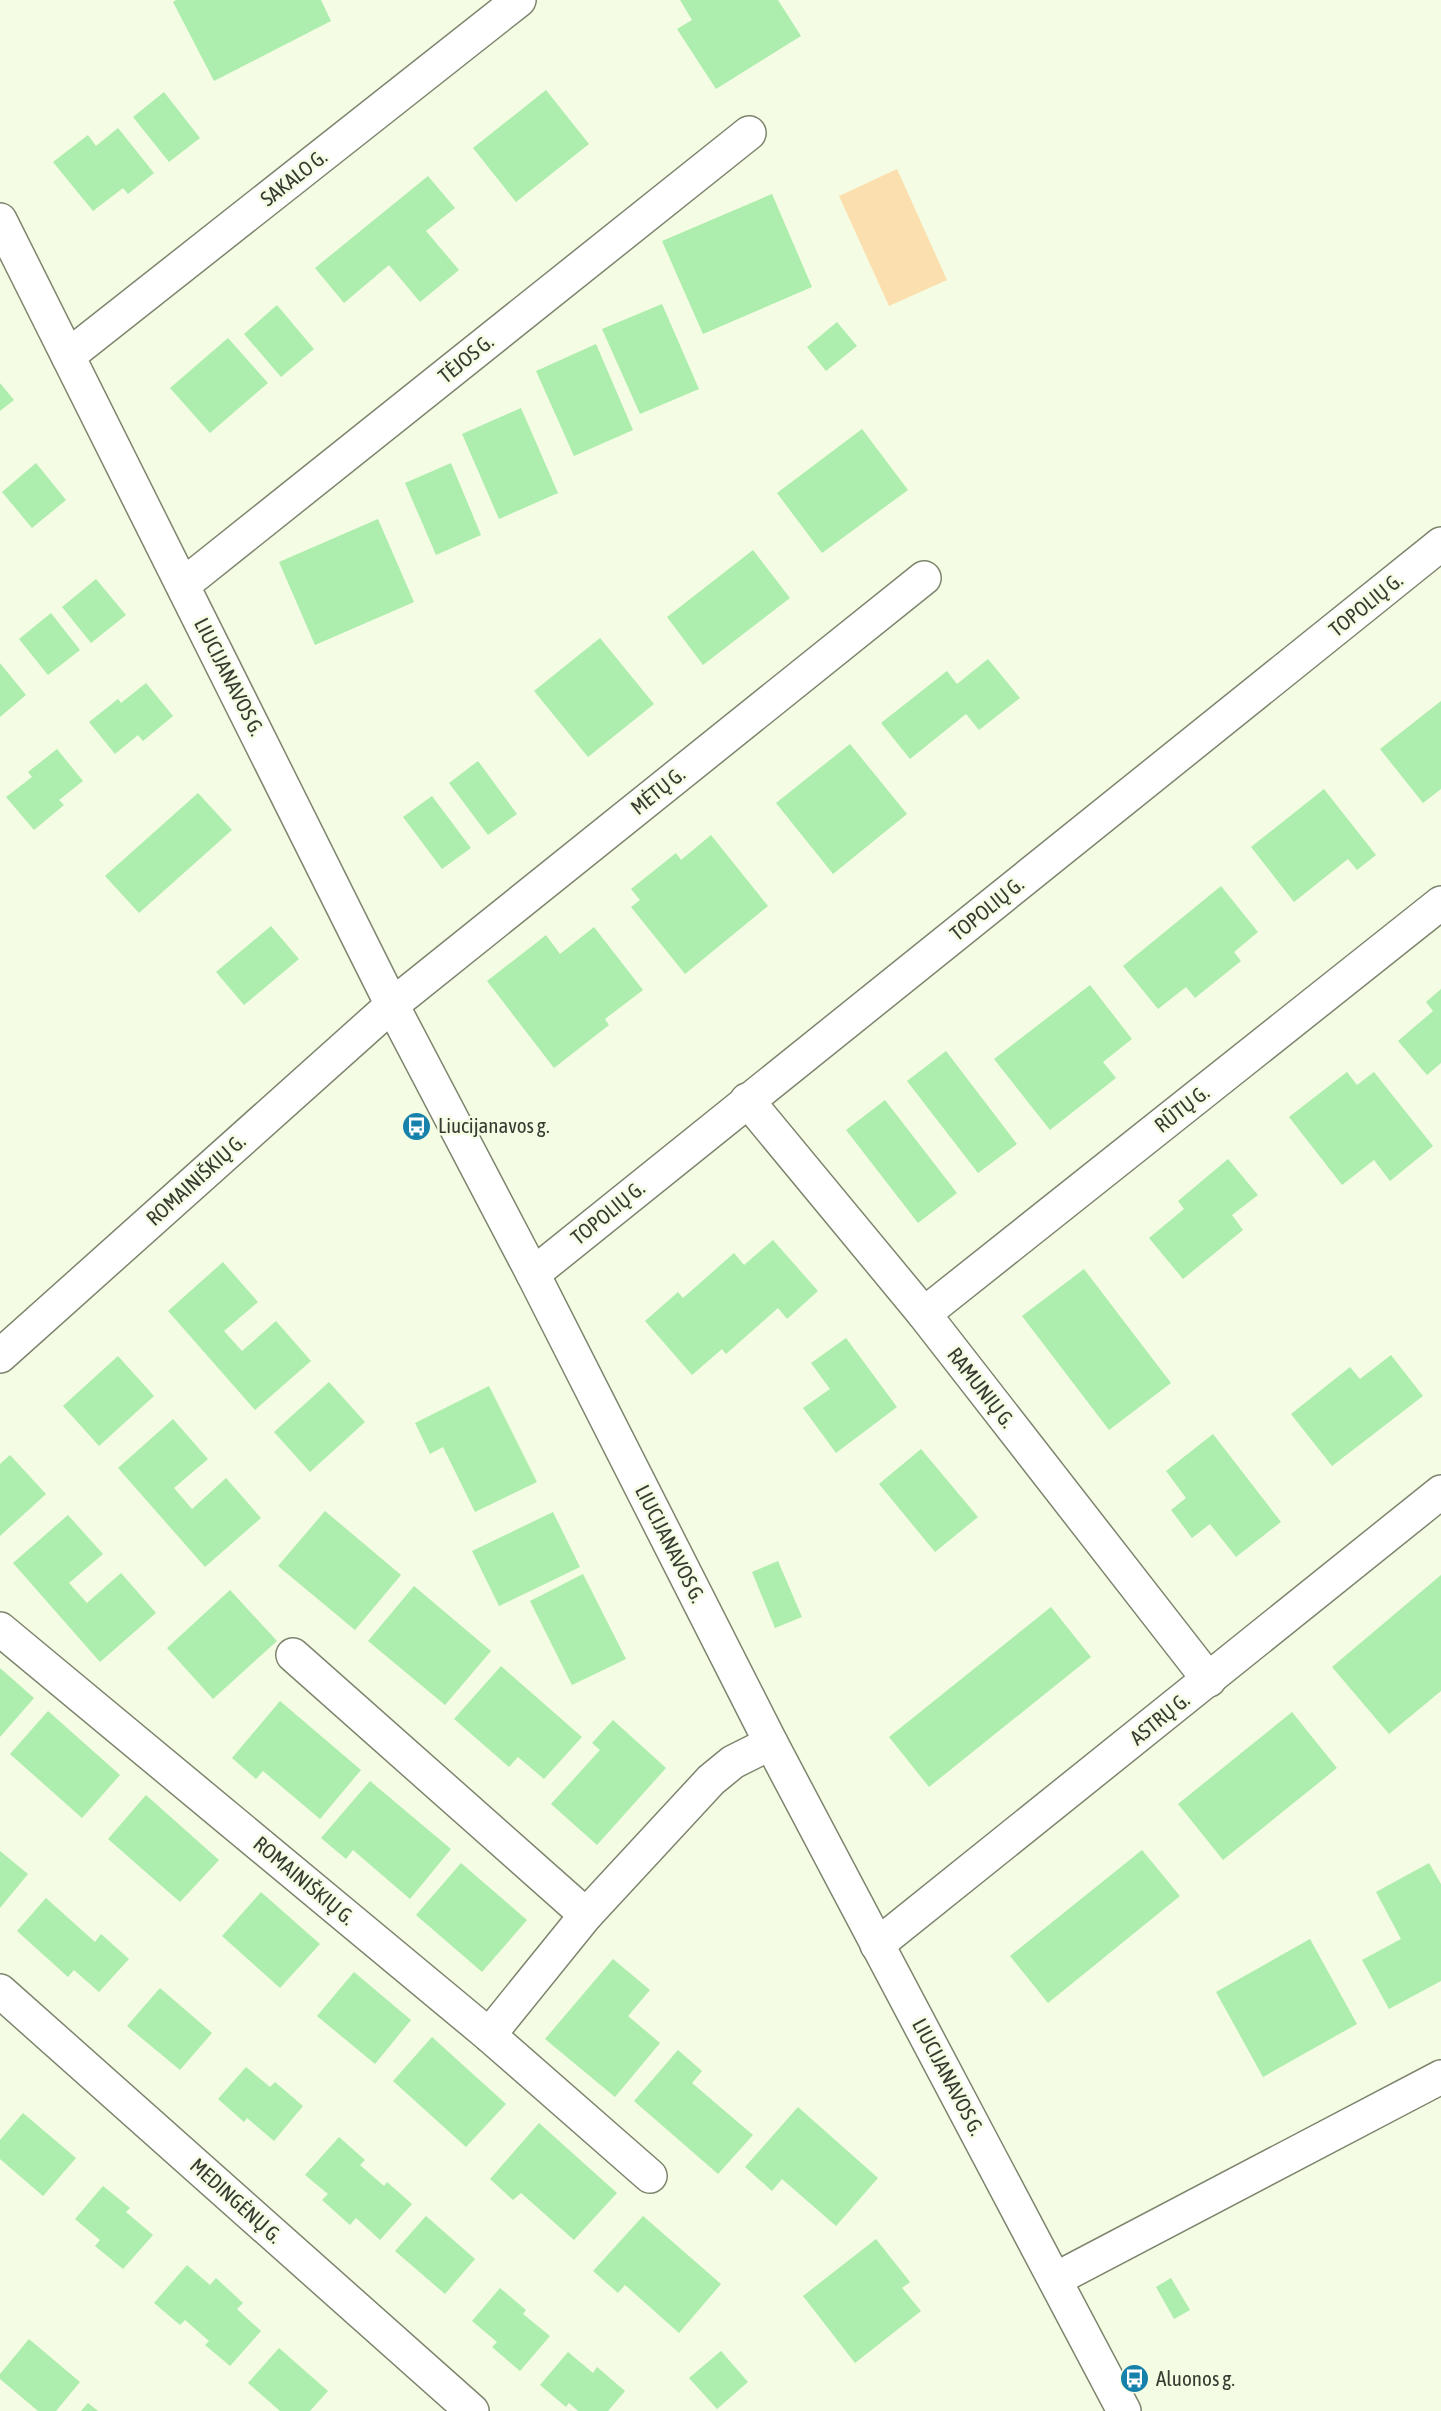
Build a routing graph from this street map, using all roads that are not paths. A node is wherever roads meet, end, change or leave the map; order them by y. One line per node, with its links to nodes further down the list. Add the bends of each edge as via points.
1 (519, 0): 4 (street, SAKALO G.)
2 (749, 133): 7 (street, TĖJOS G.)
3 (0, 220): 4 (street, LIUCIJANAVOS G.)
4 (68, 356): 7 (street, LIUCIJANAVOS G.)
5 (1438, 552): 10 (street, TOPOLIŲ G.)
6 (924, 578): 9 (street, MĖTŲ G.)
7 (183, 585): 9 (street, LIUCIJANAVOS G.)
8 (1441, 903): 12 (street, RŪTŲ G.)
9 (392, 1005): 11 (street, LIUCIJANAVOS G.); 13 (street, ROMAINIŠKIŲ G.)
10 (747, 1100): 11 (street, TOPOLIŲ G.); 12 (street, RAMUNIŲ G.)
11 (533, 1274): 18 (street, LIUCIJANAVOS G.)
12 (924, 1314): 17 (street, RAMUNIŲ G.)
13 (0, 1356)
14 (1441, 1492): 17 (street, ASTRŲ G.)
15 (0, 1629): 22 (street, ROMAINIŠKIŲ G.)
16 (293, 1655): 19 (street)
17 (1209, 1680): 20 (street, ASTRŲ G.)
18 (771, 1743): 19 (street, via 733,1762 711,1780); 20 (street, LIUCIJANAVOS G.)
19 (586, 1915): 22 (street)
20 (877, 1945): 25 (street, LIUCIJANAVOS G.)
21 (0, 1991): 26 (street, MEDINGĖNŲ G.)
22 (489, 2035): 24 (street, ROMAINIŠKIŲ G.)
23 (1441, 2077): 25 (street)
24 (650, 2176)
25 (1056, 2279): 27 (street, LIUCIJANAVOS G.)
26 (472, 2411)
27 (1124, 2411)

